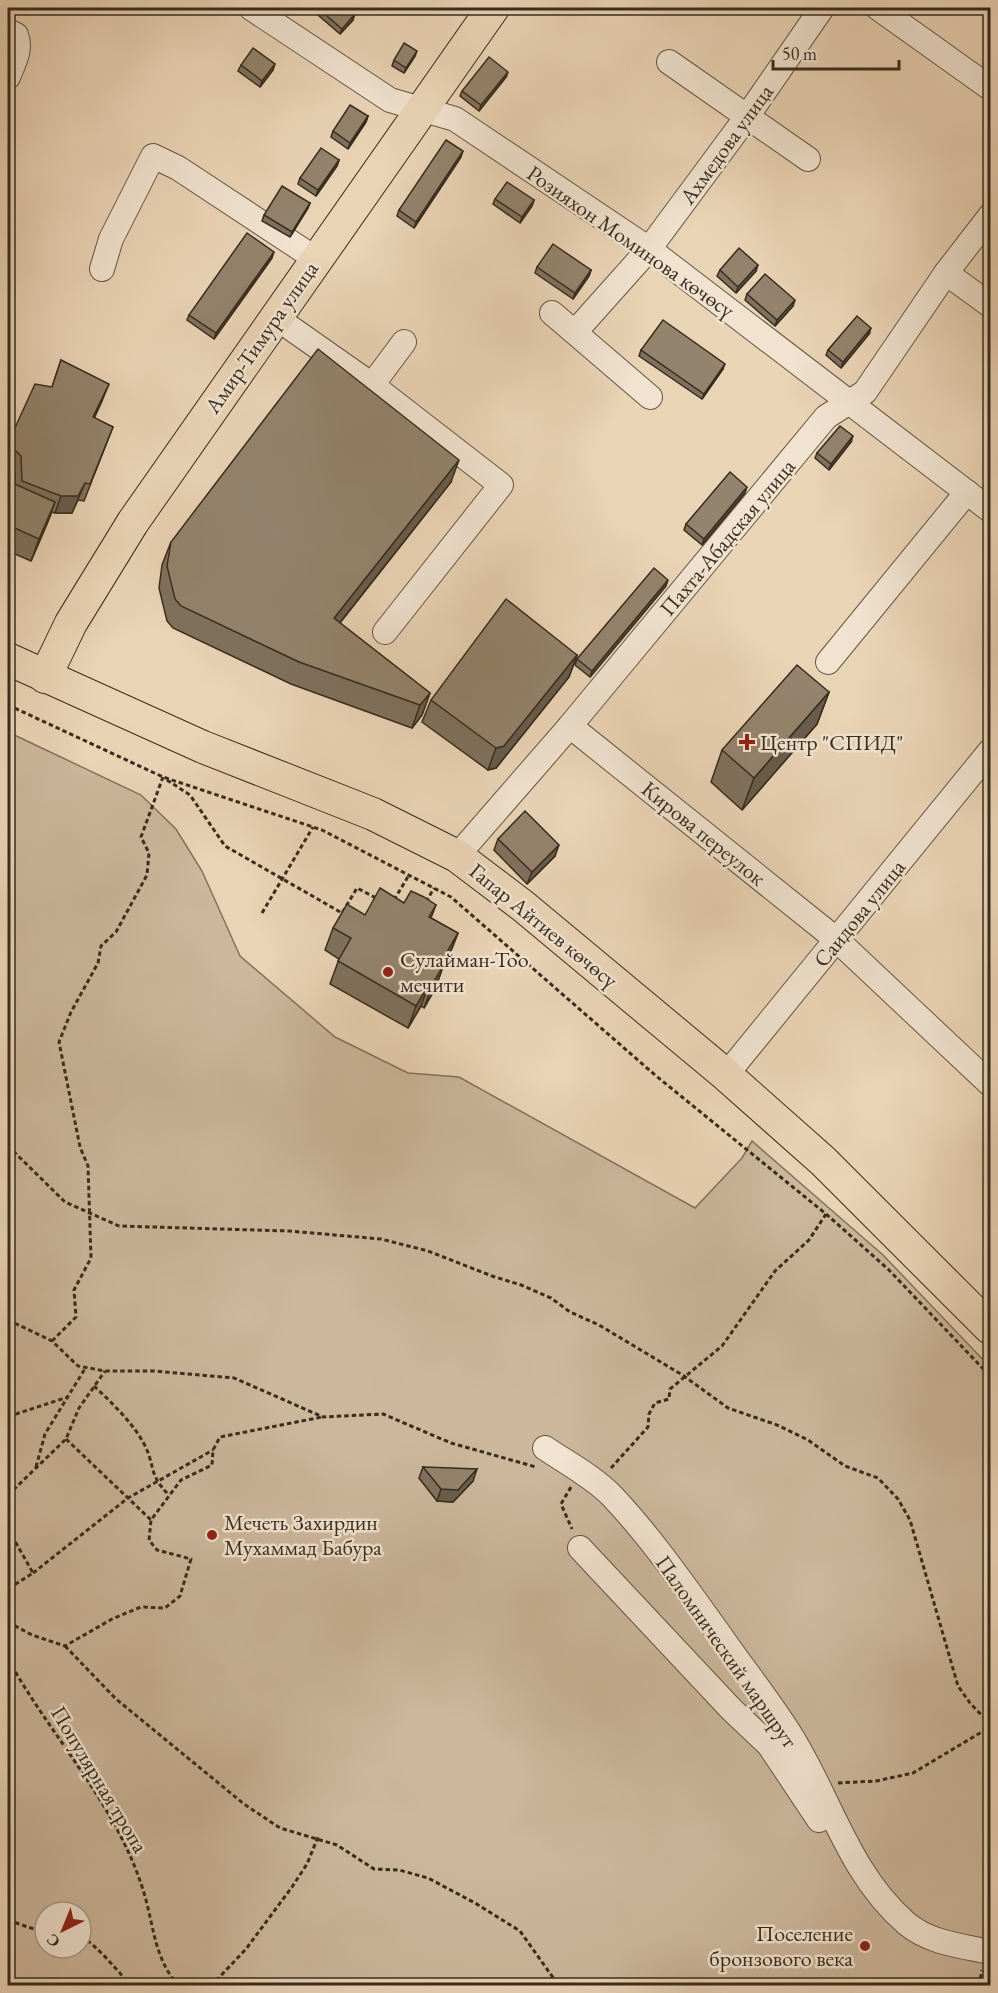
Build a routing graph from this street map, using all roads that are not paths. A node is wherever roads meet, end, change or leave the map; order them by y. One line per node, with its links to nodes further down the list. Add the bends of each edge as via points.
1 (251, 8): 9 (street, Розияхон Моминова көчөсү, via 390,100)
2 (493, 8): 9 (main road, Амир-Тимура улица)
3 (822, 8): 10 (street, Ахмедова улица)
4 (878, 8): 8 (street)
5 (8, 31): 7 (street, via 19,42)
6 (669, 62): 10 (street)
7 (8, 77)
8 (990, 88)
9 (420, 111): 13 (street, Розияхон Моминова көчөсү, via 455,119); 14 (main road, Амир-Тимура улица)
10 (746, 118): 11 (street); 13 (street, Ахмедова улица)
11 (808, 159)
12 (990, 216): 16 (street, Пахта-Абадская улица)
13 (649, 249): 20 (street, Ахмедова улица); 24 (street, Розияхон Моминова көчөсү)
14 (316, 259): 15 (street, via 178,168 153,156 111,238); 19 (main road, Амир-Тимура улица)
15 (102, 269)
16 (946, 273): 17 (street); 24 (street, Пахта-Абадская улица, via 865,392)
17 (990, 305)
18 (552, 312): 20 (street)
19 (275, 317): 22 (street); 30 (main road, Амир-Тимура улица, via 133,522 70,623)
20 (575, 332): 23 (street)
21 (404, 342): 22 (street)
22 (372, 385): 27 (street, via 501,485)
23 (650, 397)
24 (849, 402): 25 (street, Розияхон Моминова көчөсү); 31 (street, Пахта-Абадская улица, via 826,417)
25 (967, 492): 26 (street, Розияхон Моминова көчөсү); 29 (street)
26 (990, 510)
27 (385, 632)
28 (8, 659): 30 (main road, Гапар Айтиев көчөсү)
29 (828, 662)
30 (45, 677): 33 (main road, Гапар Айтиев көчөсү, via 203,747 373,814)
31 (570, 726): 33 (street, Пахта-Абадская улица); 34 (street, Кирова переулок)
32 (990, 751): 34 (street, Саидова улица)
33 (457, 856): 35 (main road, Гапар Айтиев көчөсү)
34 (837, 940): 35 (street, Саидова улица); 36 (street, Кирова переулок)
35 (726, 1075): 37 (main road, Гапар Айтиев көчөсү, via 823,1161)
36 (990, 1084)
37 (990, 1328)
38 (543, 1458): 40 (street, Паломнический маршрут, via 594,1480 685,1586 789,1732)
39 (580, 1548): 40 (street, via 730,1709 769,1745 821,1822)
40 (850, 1853): 41 (street, Паломнический маршрут, via 906,1923 920,1933 944,1943)
41 (990, 1952)

